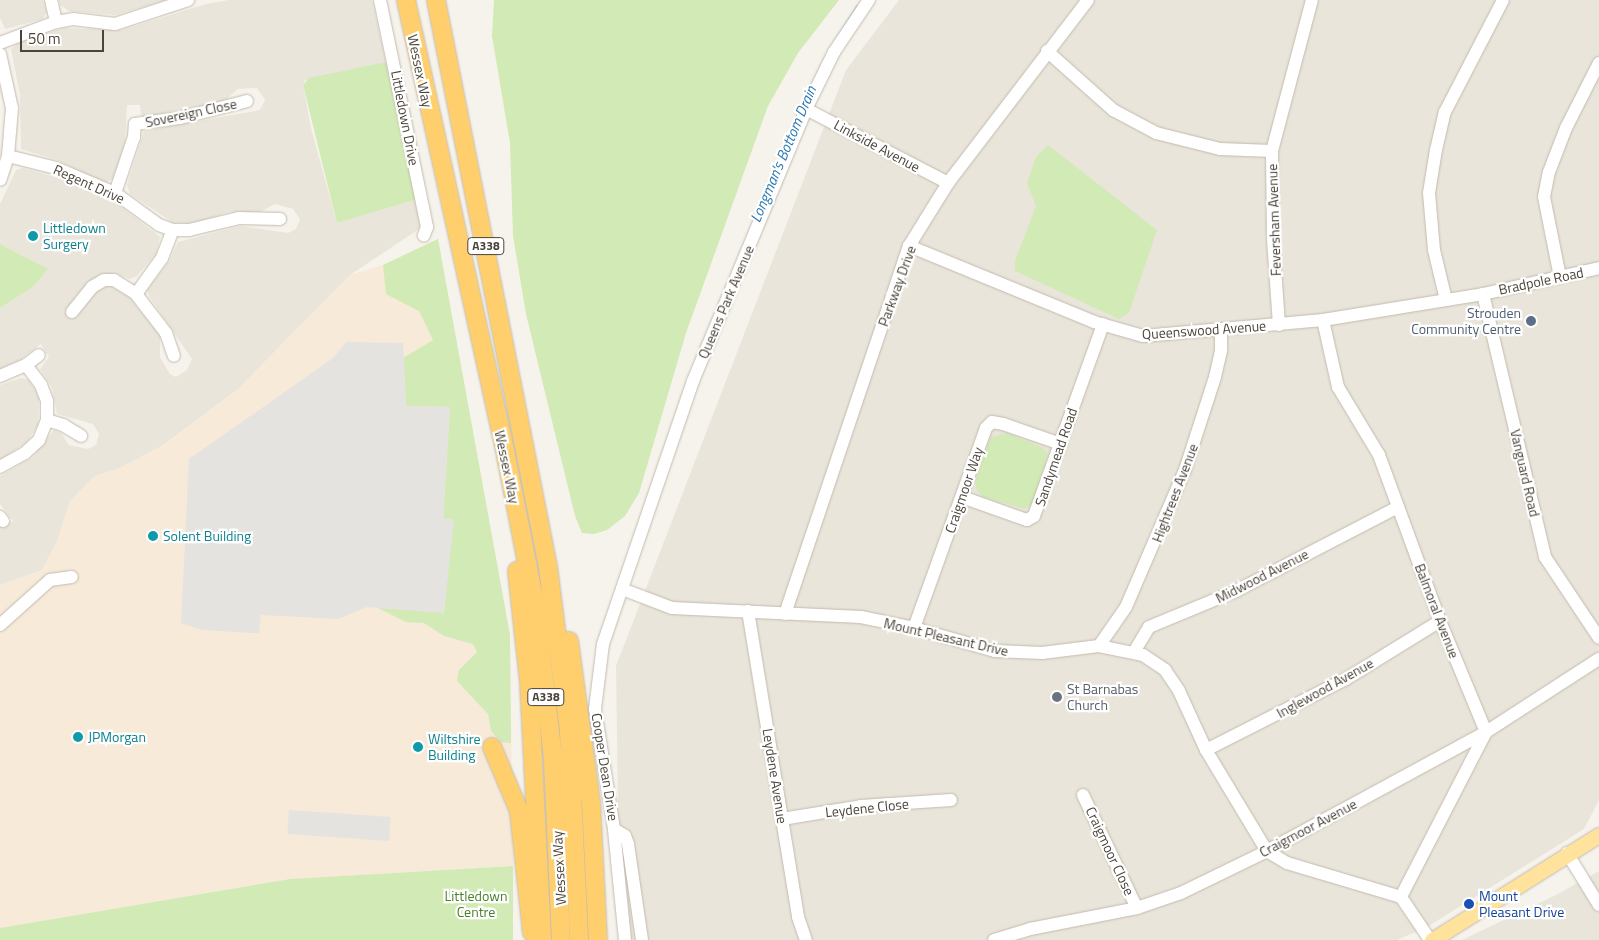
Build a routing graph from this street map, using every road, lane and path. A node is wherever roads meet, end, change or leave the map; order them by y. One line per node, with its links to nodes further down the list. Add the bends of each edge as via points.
1 (51, 0): 10 (street)
2 (186, 0): 10 (street, via 115,24 73,19)
3 (380, 0): 24 (street, Littledown Drive, via 427,227)
4 (406, 0): 43 (highway, Wessex Way / A338)
5 (436, 0): 45 (highway, Wessex Way / A338)
6 (869, 0): 16 (street, Queens Park Avenue, via 834,52)
7 (1088, 0): 12 (street, Parkway Drive)
8 (1312, 0): 17 (street, Feversham Avenue)
9 (1503, 0): 30 (street, via 1445,112 1436,150 1429,192 1434,250)
10 (56, 22): 11 (street)
11 (0, 43)
12 (1047, 51): 17 (street, via 1113,110 1156,133 1220,149); 20 (street, Parkway Drive)
13 (0, 54): 18 (street, via 12,108)
14 (1599, 63): 27 (street, via 1566,128 1549,172 1544,197)
15 (247, 101): 21 (street, Sovereign Close, via 180,118 134,119 132,143)
16 (806, 109): 20 (street, Linkside Avenue); 49 (street, Queens Park Avenue, via 693,381)
17 (1272, 151): 34 (street, Feversham Avenue, via 1272,239)
18 (8, 156): 19 (street); 21 (street, Regent Drive, via 56,168)
19 (0, 180)
20 (948, 183): 25 (street, Parkway Drive)
21 (115, 193): 23 (street, Regent Drive, via 159,225)
22 (280, 219): 23 (street, Regent Drive, via 240,218 196,229)
23 (173, 230): 28 (street, via 162,258)
24 (424, 235)
25 (909, 246): 33 (street, Queenswood Avenue); 51 (street, Parkway Drive)
26 (1599, 268): 27 (street, Bradpole Road)
27 (1560, 277): 29 (street, Bradpole Road)
28 (136, 294): 31 (street, via 114,280 104,280 92,287); 37 (street, via 166,333)
29 (1483, 294): 30 (street, Queenswood Avenue); 55 (street, Vanguard Road, via 1545,557)
30 (1446, 300): 32 (street, Queenswood Avenue)
31 (72, 312)
32 (1323, 320): 34 (street, Queenswood Avenue); 47 (street, Balmoral Avenue, via 1338,387 1350,412 1373,442)
33 (1103, 324): 35 (street, Queenswood Avenue, via 1143,336); 42 (street, Sandymead Road)
34 (1279, 325): 35 (street, Queenswood Avenue)
35 (1221, 329): 56 (street, Hightrees Avenue, via 1221,350 1185,470 1126,607)
36 (39, 355): 38 (street)
37 (174, 356)
38 (26, 365): 39 (street); 40 (street, via 45,393)
39 (0, 376)
40 (47, 420): 41 (street, via 64,425); 44 (street, via 33,447)
41 (81, 436)
42 (1061, 444): 46 (street, Craigmoor Way, via 992,422 986,428); 46 (street, Sandymead Road, via 1037,512 1029,520)
43 (506, 456): 73 (highway, via 527,650); 74 (highway, Wessex Way / A338, via 541,648 553,769)
44 (0, 467)
45 (534, 492): 75 (highway, Wessex Way / A338, via 569,732); 76 (highway, via 554,563 576,680 591,803)
46 (962, 497): 54 (street, Craigmoor Way)
47 (1398, 507): 52 (street, Balmoral Avenue); 57 (street, Midwood Avenue, via 1236,592 1149,627)
48 (72, 578): 53 (street, via 50,580)
49 (622, 589): 50 (street, Mount Pleasant Drive, via 672,608); 65 (street, Cooper Dean Drive, via 603,644 595,709)
50 (748, 611): 51 (street, Mount Pleasant Drive); 64 (street, Leydene Avenue)
51 (784, 614): 54 (street, Mount Pleasant Drive, via 861,617)
52 (1440, 621): 59 (street, Balmoral Avenue); 61 (street, Inglewood Avenue, via 1346,680)
53 (0, 625)
54 (914, 628): 56 (street, Mount Pleasant Drive, via 995,651 1042,653)
55 (1599, 638)
56 (1100, 646): 57 (street, Mount Pleasant Drive)
57 (1134, 652): 61 (street, Mount Pleasant Drive, via 1165,670 1179,691)
58 (1599, 659): 59 (street, Craigmoor Avenue)
59 (1486, 732): 67 (street, Craigmoor Avenue); 69 (street)
60 (492, 747): 72 (highway, via 519,811)
61 (1206, 750): 67 (street, Mount Pleasant Drive)
62 (1083, 794): 71 (street, Craigmoor Close)
63 (951, 800): 64 (street, Leydene Close, via 861,806)
64 (782, 819): 79 (street, Leydene Avenue, via 798,917)
65 (614, 829): 77 (street, Cooper Dean Drive); 78 (street, Cooper Dean Drive, via 626,836)
66 (1599, 835): 68 (main road)
67 (1266, 851): 69 (street, Mount Pleasant Drive, via 1287,863); 71 (street, Craigmoor Avenue, via 1180,893)
68 (1568, 853): 70 (street); 81 (main road)
69 (1401, 897): 81 (street)
70 (1599, 905)
71 (1137, 908): 80 (street, Craigmoor Avenue, via 1030,929)
72 (532, 940)
73 (542, 940)
74 (561, 940)
75 (579, 940)
76 (598, 940)
77 (626, 940)
78 (642, 940)
79 (806, 940)
80 (994, 940)
81 (1431, 940)

